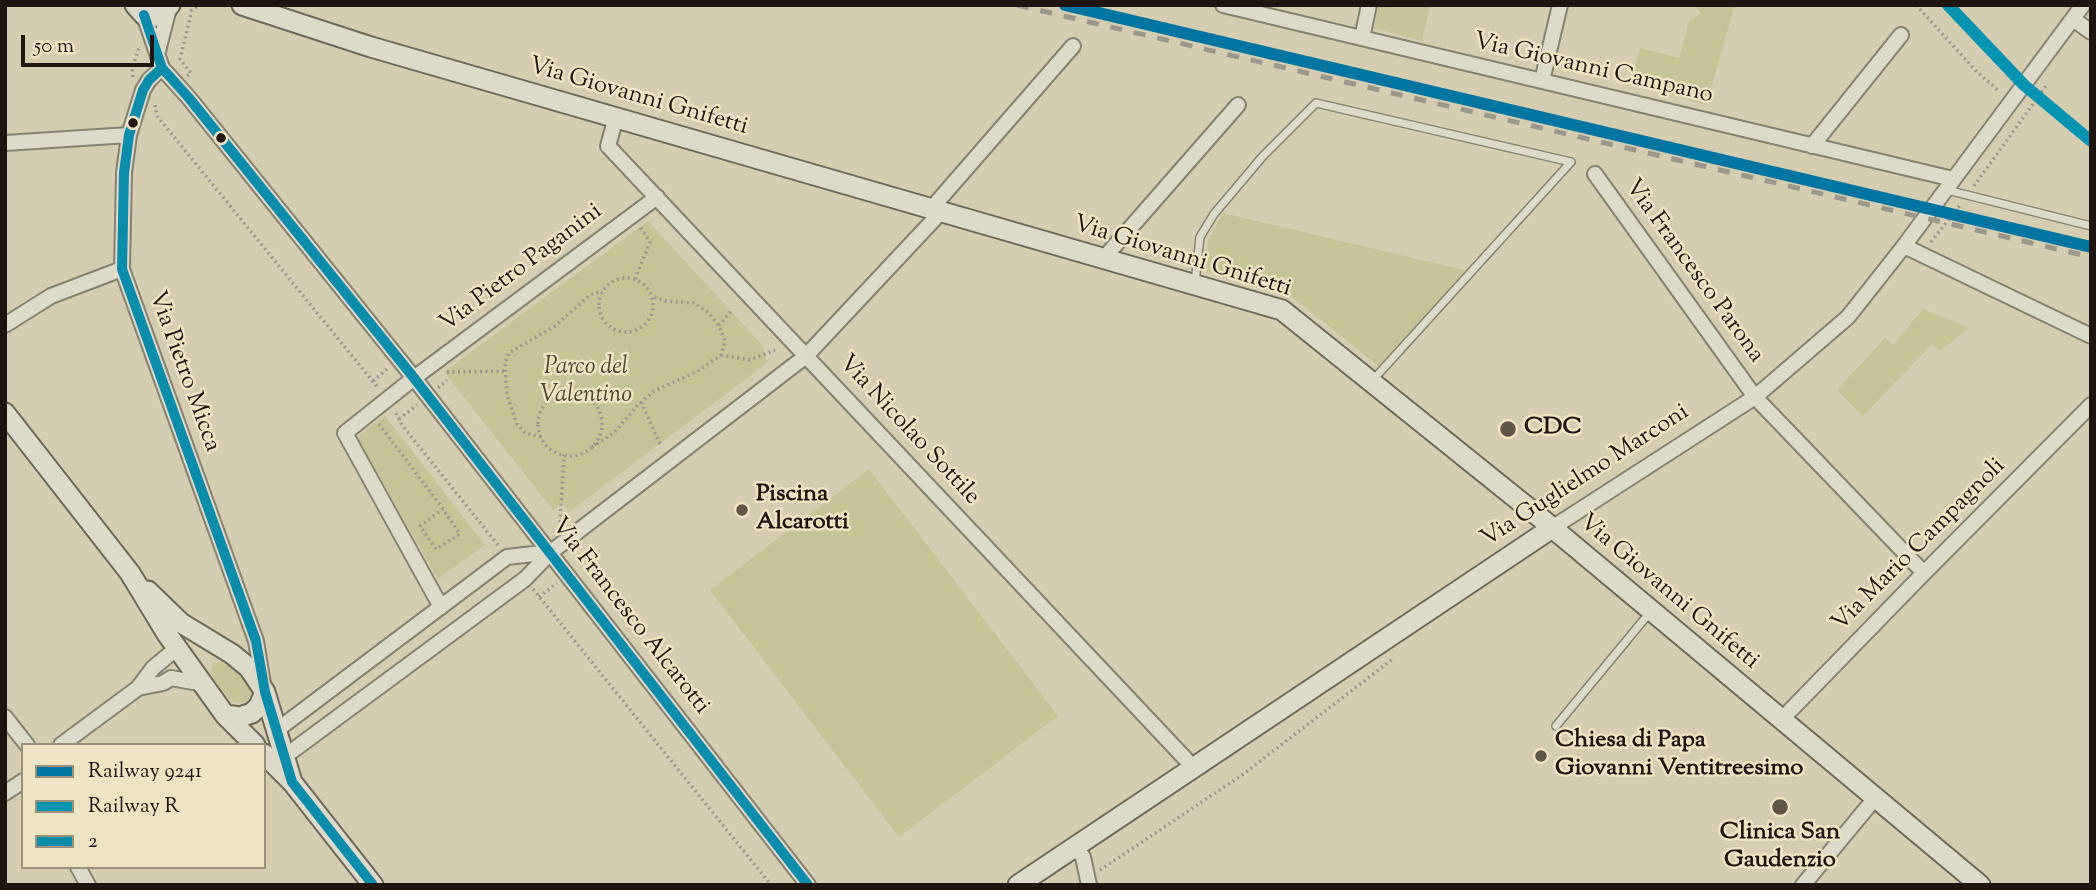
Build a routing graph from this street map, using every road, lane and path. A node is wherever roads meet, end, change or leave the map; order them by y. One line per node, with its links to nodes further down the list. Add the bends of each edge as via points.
1 (242, 5): 24 (main road, Via Giovanni Gnifetti)
2 (1223, 5): 13 (street, Via Giovanni Campano)
3 (1369, 5): 13 (street)
4 (1560, 5): 18 (street)
5 (1916, 5): 22 (path)
6 (2083, 5): 10 (street, Via Guglielmo Marconi)
7 (170, 6): 9 (main road, via 157,17); 14 (street)
8 (197, 7): 17 (path, via 192,10 180,59)
9 (139, 10): 14 (street)
10 (2073, 19): 11 (street); 22 (street, Via Guglielmo Marconi)
11 (2091, 32)
12 (1901, 35): 27 (street)
13 (1363, 38): 18 (street, Via Giovanni Campano)
14 (146, 42): 16 (street, Via Francesco Alcarotti); 19 (path, via 132,69)
15 (1073, 46): 32 (street)
16 (162, 68): 25 (street, Via Pietro Micca, via 143,90); 53 (street, Via Francesco Alcarotti)
17 (191, 73)
18 (1542, 81): 27 (street, Via Giovanni Campano)
19 (138, 83)
20 (2046, 86): 30 (path)
21 (160, 97): 54 (path, via 153,103 157,116)
22 (2011, 102): 29 (street, Via Guglielmo Marconi)
23 (1238, 105): 37 (street)
24 (616, 117): 31 (street, Via Nicolao Sottile, via 608,146); 32 (main road, Via Giovanni Gnifetti)
25 (129, 135): 26 (street); 38 (street, Via Pietro Micca)
26 (5, 144)
27 (1812, 145): 29 (street, Via Giovanni Campano)
28 (1595, 174): 57 (street, Via Francesco Parona)
29 (1950, 185): 30 (lane); 36 (street, Via Guglielmo Marconi)
30 (1968, 195): 33 (lane); 35 (path)
31 (657, 197): 49 (street, Via Nicolao Sottile); 53 (street, Via Pietro Paganini)
32 (936, 211): 37 (main road, Via Giovanni Gnifetti); 49 (street)
33 (2091, 226)
34 (640, 227): 39 (path, via 650,242)
35 (1931, 243)
36 (1904, 246): 46 (street); 57 (street, Via Guglielmo Marconi, via 1848,317)
37 (1104, 258): 40 (main road, Via Giovanni Gnifetti)
38 (122, 269): 44 (street, via 51,296); 87 (street, Via Pietro Micca, via 256,641)
39 (635, 279): 41 (path, via 617,279); 42 (path)
40 (1195, 284): 55 (main road, Via Giovanni Gnifetti, via 1282,310); 55 (lane, via 1200,237 1214,214 1316,103 1571,162)
41 (602, 291): 42 (path, via 601,317 623,332 647,323); 51 (path, via 509,352)
42 (652, 296): 45 (path, via 694,303)
43 (731, 311): 45 (path)
44 (5, 325)
45 (719, 326): 48 (path, via 725,341)
46 (2091, 336)
47 (775, 350): 48 (path, via 751,360)
48 (721, 355): 58 (path)
49 (806, 356): 72 (street); 98 (street, Via Nicolao Sottile)
50 (388, 369): 54 (path)
51 (505, 371): 52 (path); 65 (path, via 517,424 525,433)
52 (442, 373)
53 (414, 378): 63 (street); 72 (street, Via Francesco Alcarotti)
54 (373, 381): 56 (path)
55 (1373, 381): 71 (main road, Via Giovanni Gnifetti)
56 (383, 394)
57 (1755, 397): 71 (street, Via Guglielmo Marconi); 75 (street, Via Francesco Parona)
58 (641, 402): 66 (path); 67 (path, via 614,433)
59 (391, 404): 64 (path)
60 (416, 405): 64 (path)
61 (2091, 405): 75 (street, Via Mario Campagnoli)
62 (5, 413): 74 (main road)
63 (371, 413): 69 (path); 79 (street, via 345,433)
64 (399, 419): 73 (path)
65 (541, 437): 67 (path, via 539,416 551,398 560,393 581,394 598,407 601,417 602,428); 68 (path)
66 (660, 444)
67 (592, 447): 68 (path)
68 (564, 455): 70 (path)
69 (443, 509): 69 (path, via 420,526 436,549 460,534)
70 (560, 522)
71 (1552, 528): 80 (main road, Via Giovanni Gnifetti); 98 (main road, Via Guglielmo Marconi)
72 (551, 552): 79 (street, via 507,557); 97 (street, via 524,579); 109 (street, Via Francesco Alcarotti)
73 (505, 554)
74 (130, 573): 81 (main road, via 181,623); 82 (main road)
75 (1924, 573): 90 (street, Via Mario Campagnoli)
76 (558, 582): 78 (path)
77 (530, 586): 78 (path)
78 (539, 597): 108 (path)
79 (441, 607): 92 (street)
80 (1652, 611): 90 (main road, Via Giovanni Gnifetti); 91 (lane)
81 (205, 638): 82 (main road); 83 (main road)
82 (177, 649): 85 (main road); 86 (street, via 153,668)
83 (222, 649): 85 (main road, via 208,657); 87 (main road, via 249,668)
84 (1395, 657): 105 (path, via 1242,775)
85 (201, 681): 86 (street, via 171,678); 88 (main road)
86 (138, 688): 94 (street)
87 (265, 692): 88 (main road, via 252,713); 92 (main road)
88 (225, 715): 95 (main road)
89 (5, 717): 93 (street)
90 (1782, 719): 102 (main road, Via Giovanni Gnifetti)
91 (1556, 726)
92 (277, 730): 97 (main road)
93 (25, 743)
94 (64, 743)
95 (253, 743)
96 (266, 756): 100 (main road)
97 (285, 757): 100 (main road)
98 (1195, 769): 103 (main road, Via Guglielmo Marconi)
99 (21, 782): 101 (street)
100 (292, 782): 107 (main road)
101 (5, 793)
102 (1876, 797): 112 (street); 113 (main road, Via Giovanni Gnifetti)
103 (1075, 846): 110 (main road, Via Guglielmo Marconi); 111 (street, via 1083,857)
104 (79, 869): 106 (street)
105 (1102, 869)
106 (88, 885)
107 (373, 885)
108 (771, 885)
109 (808, 885)
110 (1018, 885)
111 (1089, 885)
112 (1803, 885)
113 (1980, 885)

